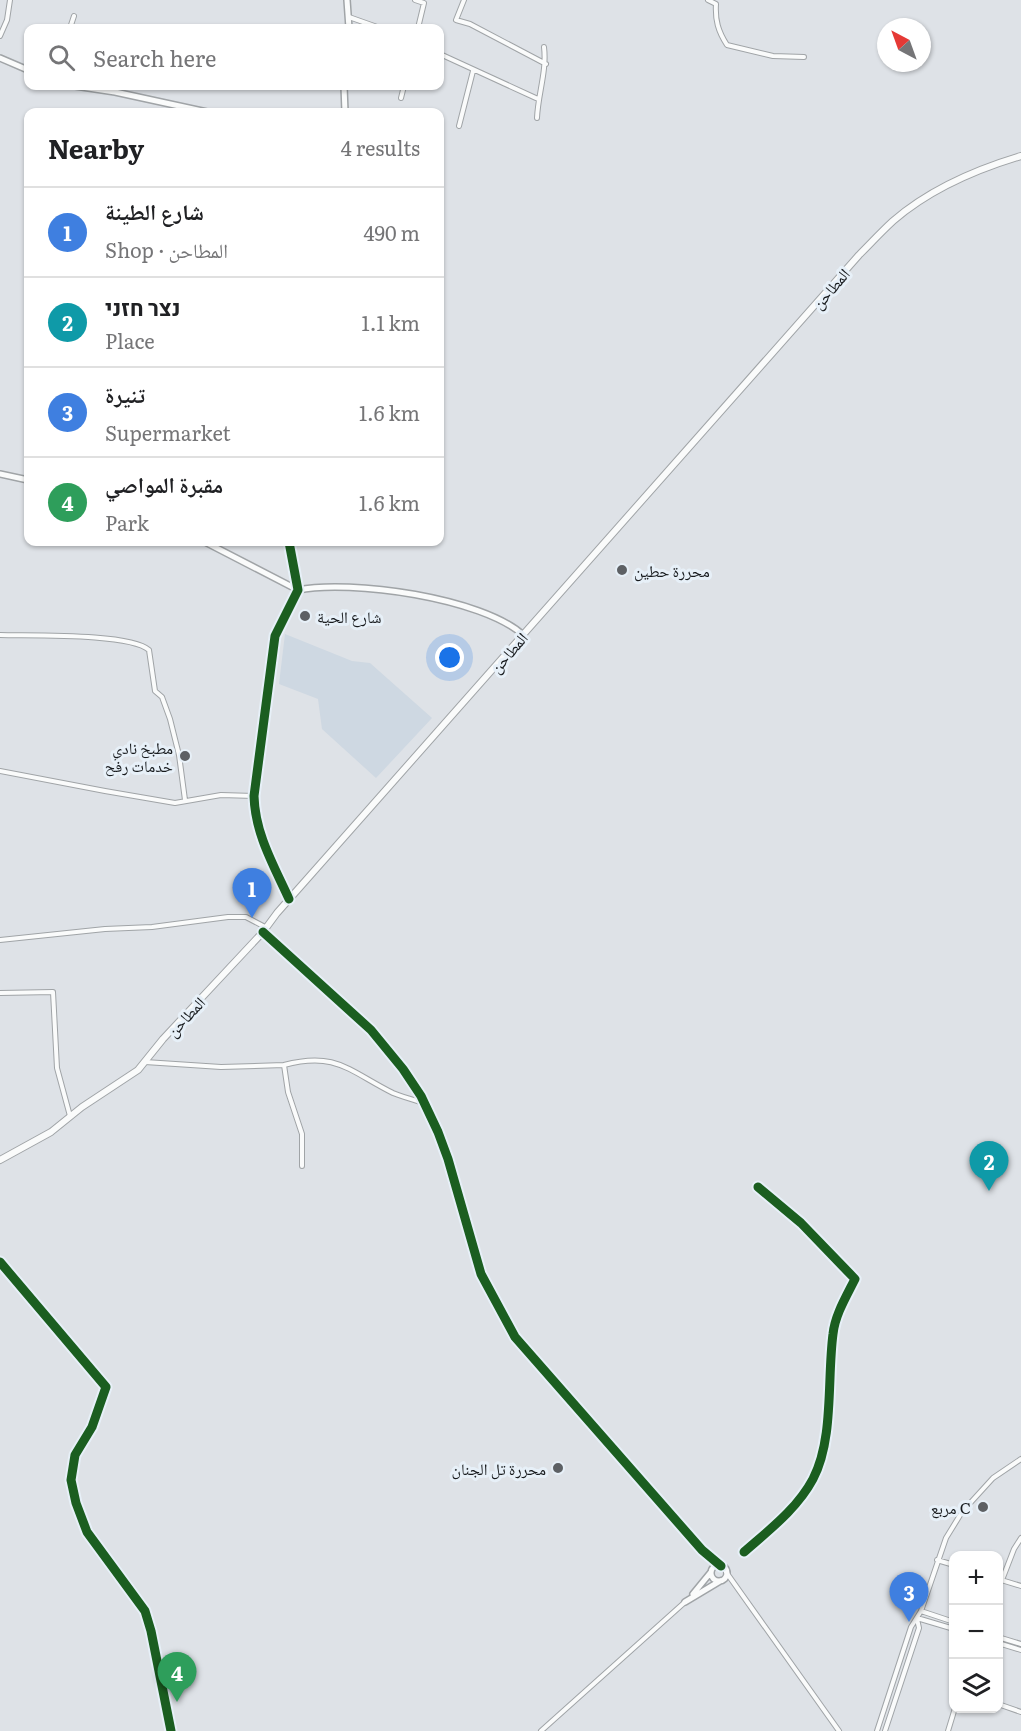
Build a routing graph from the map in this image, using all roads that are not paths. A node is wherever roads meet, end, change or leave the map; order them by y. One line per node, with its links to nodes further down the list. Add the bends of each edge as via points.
1 (10, 0): 12 (street)
2 (346, 0): 7 (street)
3 (416, 0): 11 (street, via 424,3)
4 (464, 0): 17 (street, via 456,20)
5 (708, 0): 15 (street, via 716,4 718,32 727,45 773,56)
6 (74, 16): 8 (street)
7 (349, 17): 9 (street); 10 (street)
8 (71, 24)
9 (349, 24)
10 (369, 24)
11 (419, 24)
12 (0, 36)
13 (544, 47): 17 (street)
14 (444, 56): 19 (street)
15 (804, 57)
16 (0, 58): 18 (street)
17 (546, 64): 24 (street)
18 (24, 68)
19 (473, 71): 24 (street); 28 (street)
20 (102, 90): 25 (street)
21 (344, 90): 26 (street)
22 (403, 90): 23 (street)
23 (401, 98)
24 (538, 99): 27 (street)
25 (189, 108)
26 (345, 108)
27 (537, 118)
28 (459, 126)
29 (1021, 156): 36 (main road, المطاحن, via 958,178 892,222)
30 (0, 474): 31 (street)
31 (24, 479)
32 (213, 546): 34 (street)
33 (290, 546): 34 (street)
34 (298, 590): 36 (street, via 339,587 436,598 496,616); 38 (street, via 275,636)
35 (0, 635): 39 (street, via 60,635 143,644 149,650 155,691 162,697 170,719)
36 (523, 635): 40 (main road, المطاحن)
37 (0, 771): 39 (street, via 175,803)
38 (254, 796): 39 (street); 40 (street, via 265,849)
39 (185, 800)
40 (288, 899): 41 (main road, المطاحن)
41 (264, 930): 42 (street, via 246,917 228,917); 44 (main road, المطاحن); 46 (street, via 371,1030)
42 (0, 940)
43 (0, 993): 47 (street, via 53,992 57,1068)
44 (145, 1062): 45 (street, via 220,1067); 47 (main road, المطاحن)
45 (284, 1065): 46 (street, via 304,1060 333,1061 394,1094); 49 (street, via 302,1134)
46 (424, 1103): 54 (street, via 448,1160 481,1274 515,1337)
47 (70, 1116): 48 (main road, المطاحن, via 51,1132)
48 (0, 1160)
49 (302, 1166)
50 (758, 1187): 55 (street, via 801,1223 855,1279 833,1333 827,1438 820,1463 790,1511)
51 (0, 1262): 78 (street, via 106,1387 92,1427 75,1455 71,1480 75,1503 87,1533 145,1611)
52 (1021, 1459): 56 (street, via 993,1478 962,1512)
53 (1021, 1538): 61 (street)
54 (702, 1550): 58 (street); 59 (street)
55 (744, 1552)
56 (937, 1560): 57 (street); 67 (street)
57 (949, 1564)
58 (721, 1566): 59 (street); 60 (street)
59 (711, 1571): 62 (street, via 713,1578); 66 (street)
60 (726, 1572): 62 (street); 63 (street)
61 (1003, 1573)
62 (721, 1580): 63 (street); 66 (street)
63 (731, 1580): 80 (street)
64 (1003, 1581): 65 (street)
65 (1021, 1586)
66 (686, 1602): 79 (street)
67 (921, 1611): 68 (street); 69 (street)
68 (917, 1618): 70 (street); 81 (street); 82 (street, via 919,1628)
69 (949, 1620)
70 (949, 1628)
71 (1003, 1638): 73 (street)
72 (1003, 1644): 74 (street)
73 (1021, 1644)
74 (1021, 1650)
75 (1003, 1705): 76 (street)
76 (1021, 1712)
77 (953, 1713): 83 (street)
78 (171, 1731)
79 (541, 1731)
80 (839, 1731)
81 (877, 1731)
82 (885, 1731)
83 (948, 1731)

